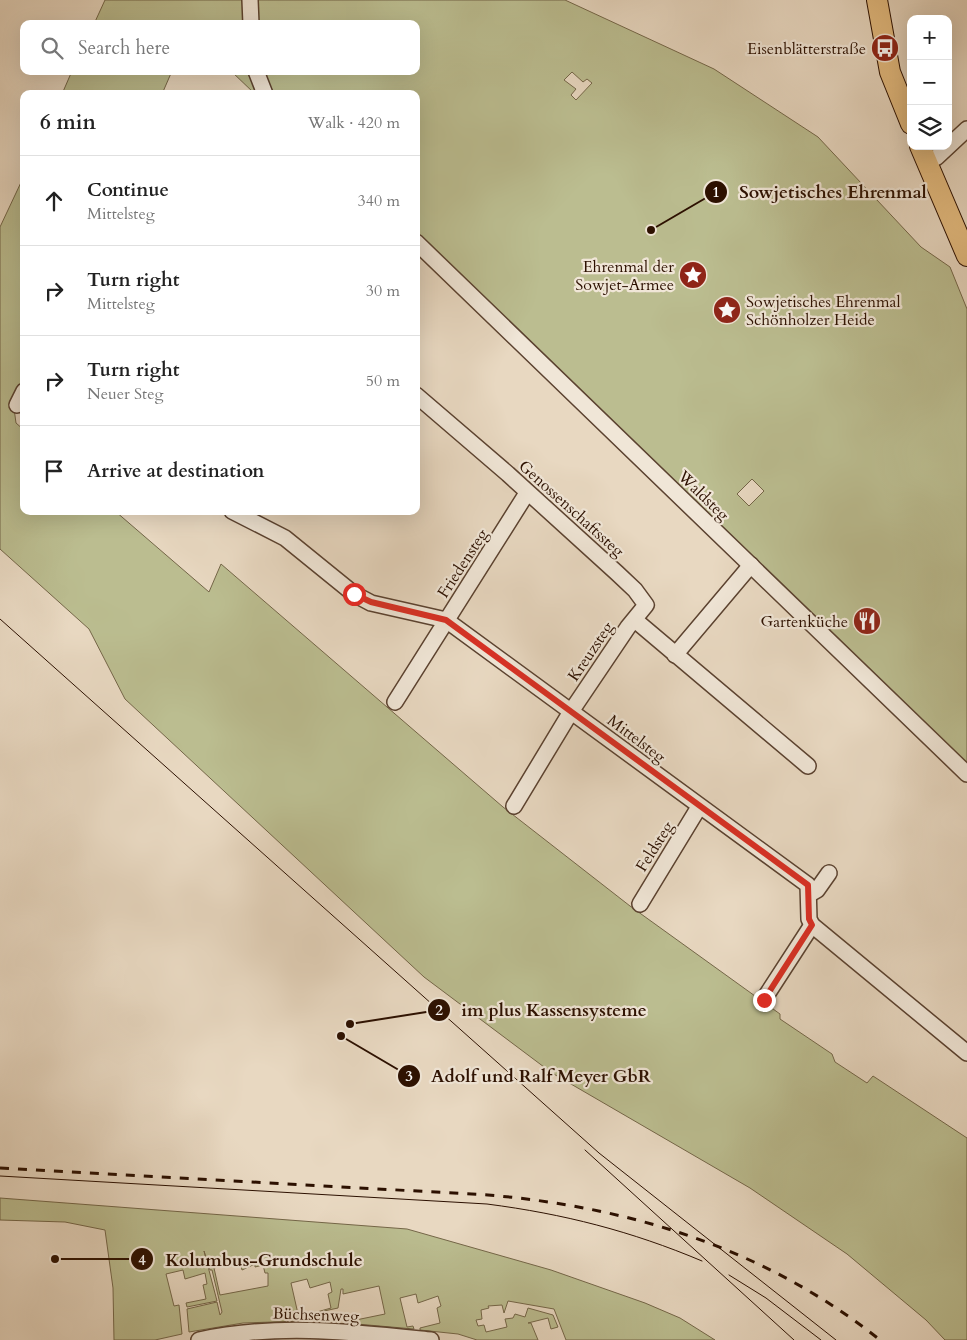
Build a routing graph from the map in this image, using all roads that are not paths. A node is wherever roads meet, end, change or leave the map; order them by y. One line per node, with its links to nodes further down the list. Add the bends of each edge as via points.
1 (250, 0): 3 (street)
2 (877, 0): 6 (main road, via 890,72)
3 (251, 20)
4 (258, 75): 5 (street)
5 (263, 90)
6 (907, 114)
7 (967, 129): 8 (street, via 937,157)
8 (924, 154): 10 (main road)
9 (420, 246): 16 (street, Waldsteg)
10 (967, 256)
11 (420, 398): 14 (street, Genossenschaftssteg)
12 (20, 399): 13 (street)
13 (17, 405)
14 (527, 493): 17 (street, Friedensteg); 18 (street, Genossenschaftssteg, via 635,590 646,605)
15 (240, 515): 17 (street, Mittelsteg, via 285,538 354,594 371,602)
16 (751, 564): 19 (street); 23 (street, Waldsteg)
17 (446, 620): 20 (street, Friedensteg); 21 (street, Mittelsteg)
18 (635, 620): 19 (street); 21 (street, Kreuzsteg)
19 (675, 655): 22 (street)
20 (395, 702)
21 (572, 710): 24 (street, Kreuzsteg); 25 (street, Mittelsteg)
22 (808, 766)
23 (967, 774)
24 (514, 806)
25 (699, 807): 27 (street, Mittelsteg, via 808,885); 28 (street, Feldsteg)
26 (829, 873): 27 (street, via 817,890)
27 (810, 894): 29 (street, via 809,919)
28 (640, 904)
29 (812, 925): 30 (street); 31 (street)
30 (764, 1000)
31 (967, 1053)
32 (200, 1340): 33 (street, Büchsenweg, via 254,1330 290,1329)
33 (431, 1340)

